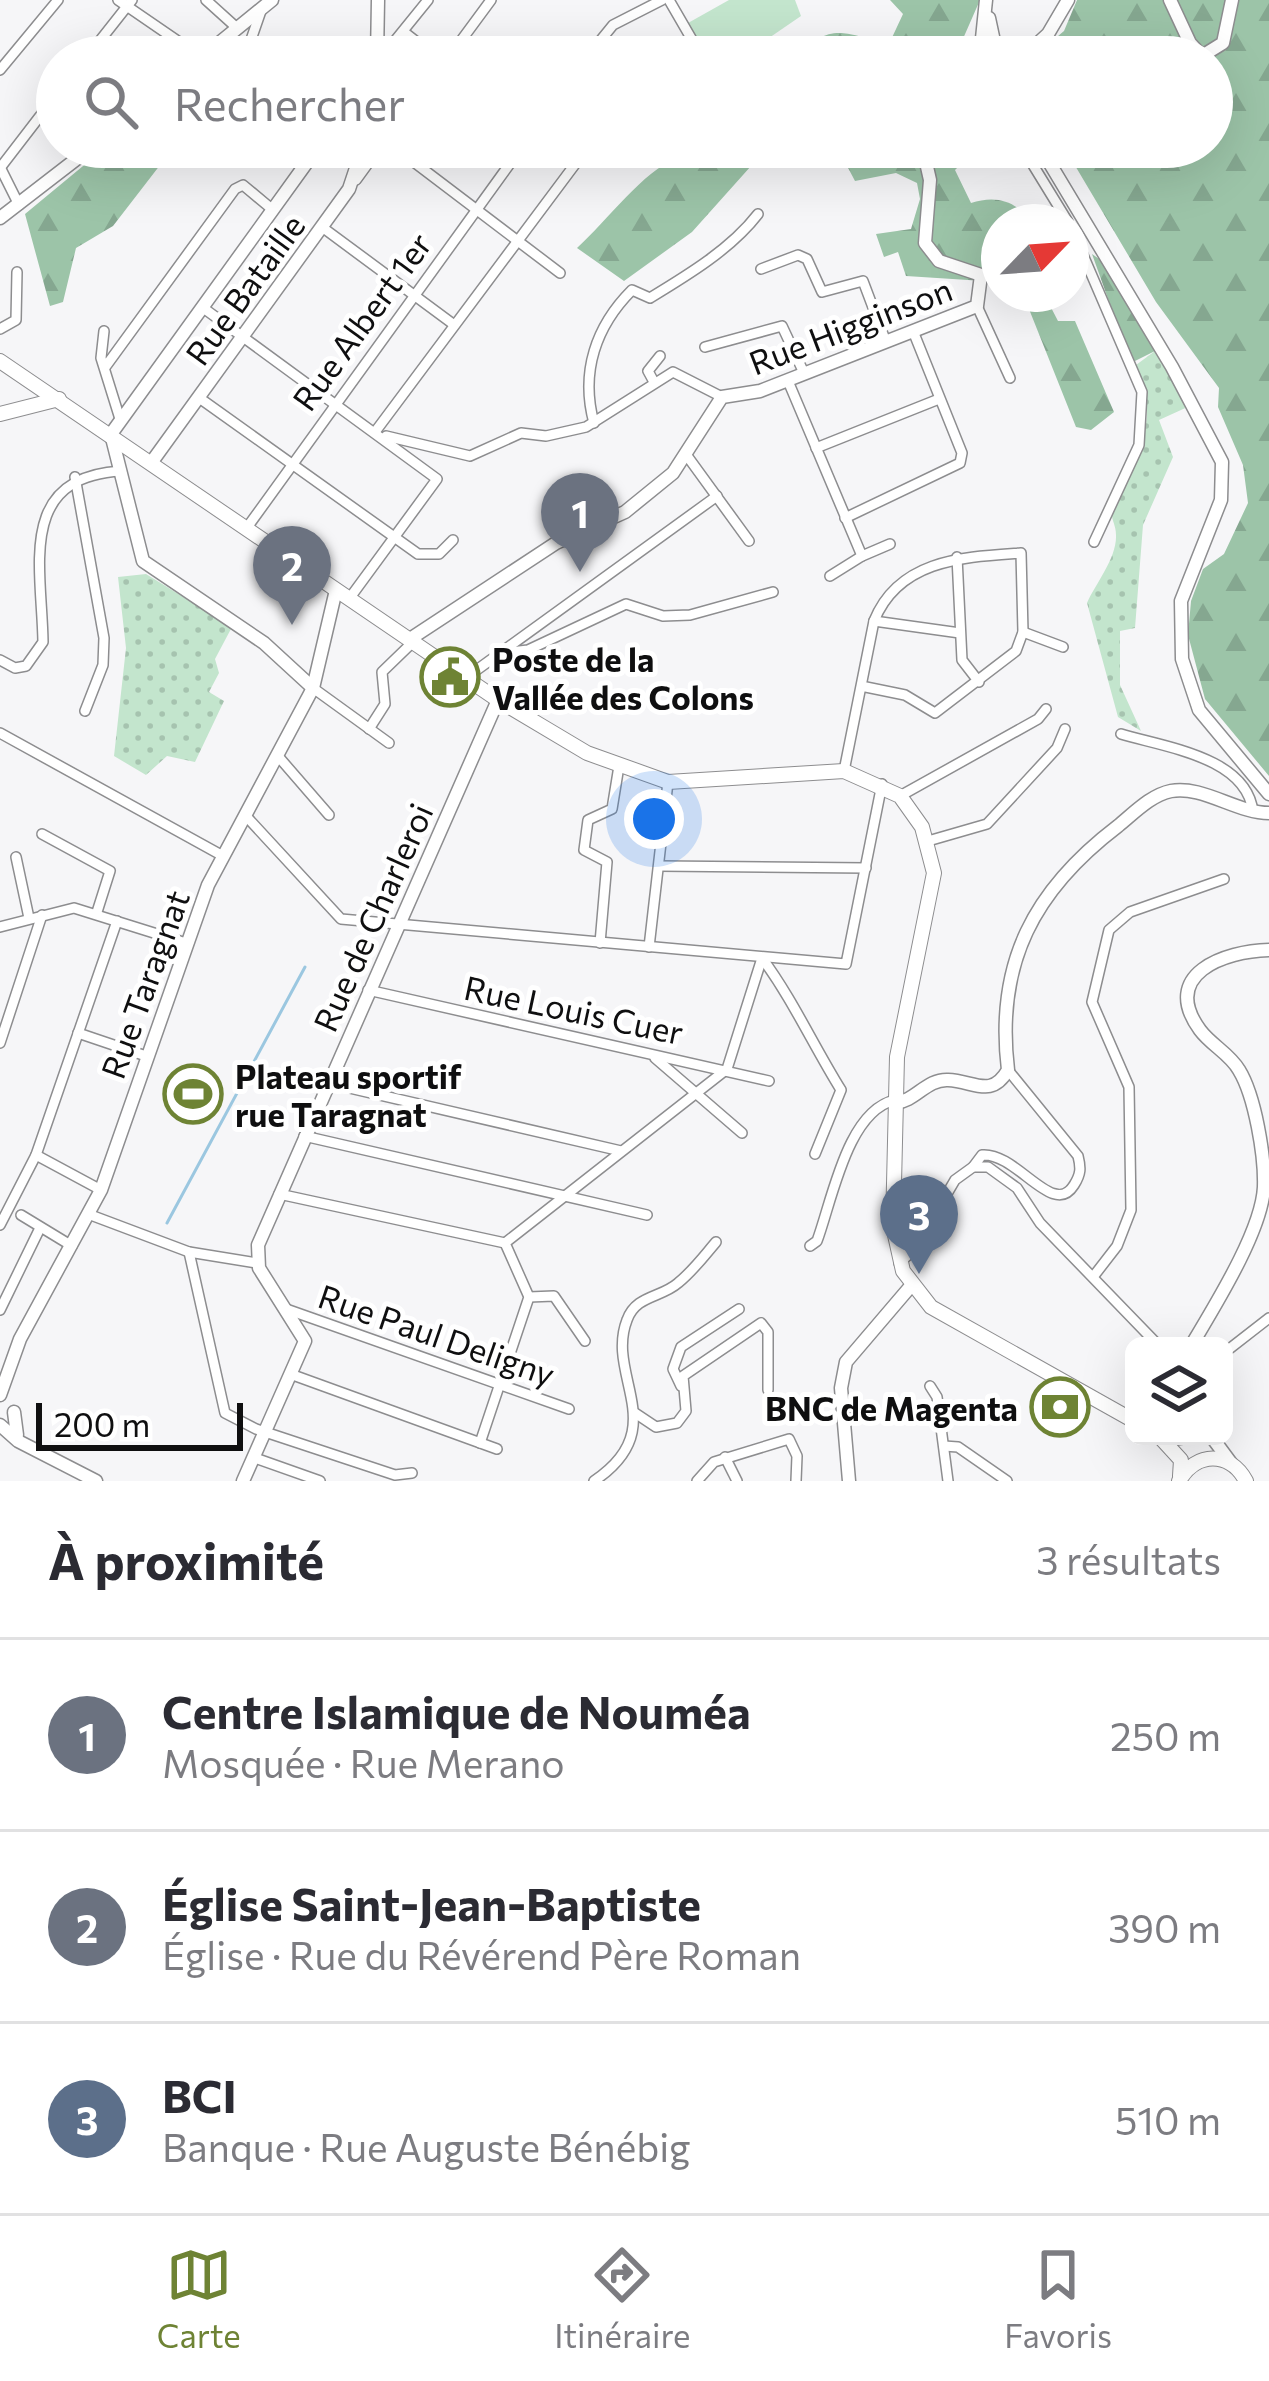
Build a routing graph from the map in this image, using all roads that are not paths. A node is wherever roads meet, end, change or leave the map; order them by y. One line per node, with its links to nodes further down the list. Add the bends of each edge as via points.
1 (58, 0): 29 (street)
2 (206, 0): 13 (street)
3 (378, 0): 19 (street)
4 (428, 0): 14 (street)
5 (491, 0): 22 (street)
6 (665, 0): 23 (street); 24 (street)
7 (1068, 0): 26 (street)
8 (1170, 0): 27 (street)
9 (1232, 0): 28 (street)
10 (986, 1): 25 (street)
11 (125, 2): 15 (street); 16 (street)
12 (267, 4): 13 (street); 18 (street)
13 (237, 28): 17 (street)
14 (404, 32): 20 (street); 21 (street)
15 (101, 36)
16 (173, 36)
17 (227, 36)
18 (254, 36)
19 (377, 36)
20 (400, 36)
21 (409, 36)
22 (464, 36)
23 (604, 36)
24 (688, 36)
25 (990, 36)
26 (1043, 36)
27 (1187, 36)
28 (1224, 36)
29 (0, 70)
30 (36, 121): 31 (street)
31 (0, 168): 45 (street)
32 (66, 168): 45 (street)
33 (303, 168): 47 (street)
34 (357, 168): 42 (street)
35 (365, 168): 42 (street, Rue Bataille)
36 (422, 168): 46 (street)
37 (506, 168): 46 (street, Rue Albert 1er)
38 (572, 168): 51 (street)
39 (927, 168): 59 (street, Rue Higginson, via 925,243 938,261 980,275)
40 (1038, 168): 43 (street)
41 (1049, 168): 43 (street)
42 (350, 189): 50 (street, Rue Bataille)
43 (1061, 197): 44 (street); 130 (street, via 1172,367 1222,462 1221,500 1181,601 1182,659 1198,710)
44 (1063, 204)
45 (20, 206): 49 (street)
46 (476, 208): 51 (street); 58 (street, Rue Albert 1er)
47 (274, 210): 60 (street); 70 (street, via 243,185 235,189)
48 (758, 214): 84 (street, via 681,280 650,298 632,290 610,312 587,377)
49 (0, 218)
50 (322, 227): 58 (street); 65 (street, Rue Bataille)
51 (517, 240): 55 (street); 61 (street)
52 (1089, 268): 99 (street, via 1142,392 1139,446)
53 (761, 269): 57 (street, via 798,256 822,292)
54 (17, 272): 62 (street, via 16,320)
55 (560, 273)
56 (878, 276): 57 (street)
57 (863, 281): 66 (street)
58 (413, 295): 61 (street); 81 (street, Rue Albert 1er)
59 (977, 306): 64 (street, Rue Higginson); 72 (street)
60 (202, 307): 65 (street); 83 (street)
61 (453, 324): 85 (street)
62 (0, 329)
63 (104, 331): 70 (street, via 99,350)
64 (913, 331): 66 (street, Rue Higginson); 79 (street)
65 (242, 337): 76 (street, Rue Bataille); 81 (street)
66 (886, 342): 71 (street, Rue Higginson)
67 (705, 347): 71 (street, via 782,326)
68 (660, 356): 74 (street, via 648,371)
69 (0, 361): 75 (main road)
70 (106, 366): 83 (street)
71 (804, 374): 73 (street, Rue Higginson)
72 (1010, 378)
73 (788, 381): 77 (street, Rue Higginson); 87 (street)
74 (654, 382): 77 (street, Rue Higginson, via 673,372); 84 (street)
75 (36, 383): 78 (main road); 80 (main road)
76 (198, 397): 89 (street, Rue Bataille); 90 (street)
77 (722, 397): 88 (street)
78 (59, 399): 80 (main road); 86 (main road)
79 (939, 399): 87 (street); 94 (street, via 961,463)
80 (35, 404): 82 (main road)
81 (333, 404): 85 (street); 90 (street, Rue Albert 1er)
82 (0, 414)
83 (120, 419): 86 (street)
84 (594, 423): 85 (street, via 565,434 511,436 470,456)
85 (375, 432): 96 (street, via 437,479)
86 (111, 434): 89 (main road); 91 (street)
87 (817, 448): 94 (street)
88 (686, 454): 93 (street); 109 (street, via 625,512 556,543)
89 (151, 463): 95 (main road)
90 (292, 464): 95 (street, Rue Albert 1er); 96 (street)
91 (121, 471): 92 (street); 116 (street, via 142,561 264,643)
92 (76, 477): 112 (street, via 46,524 35,568 43,642 26,666); 119 (street, via 104,638)
93 (717, 496): 98 (street); 111 (street)
94 (845, 518): 101 (street)
95 (246, 529): 105 (main road)
96 (395, 536): 97 (street, via 428,555); 105 (street)
97 (453, 541)
98 (749, 541)
99 (1094, 542)
100 (890, 544): 101 (street)
101 (862, 556): 103 (street)
102 (957, 557): 106 (street, via 919,569); 107 (street, via 1021,553); 108 (street)
103 (830, 576)
104 (773, 592): 111 (street, via 690,615 626,604 528,650)
105 (343, 594): 109 (main road); 116 (street, Rue Taragnat)
106 (874, 620): 108 (street); 115 (street)
107 (1024, 632): 110 (street); 114 (street, via 1010,659)
108 (960, 633): 114 (street, via 962,660)
109 (412, 640): 113 (main road); 120 (street, via 382,672 385,704)
110 (1064, 647)
111 (497, 654): 113 (street)
112 (0, 660)
113 (467, 677): 117 (main road)
114 (979, 682): 115 (street, via 935,713 905,695)
115 (861, 686): 127 (street)
116 (313, 688): 120 (street); 125 (street, Rue Taragnat)
117 (498, 700): 126 (main road); 147 (street, Rue de Charleroi)
118 (1046, 709): 131 (street)
119 (85, 711)
120 (369, 728): 124 (street)
121 (1065, 729): 137 (street, via 987,824)
122 (0, 733): 138 (street)
123 (1121, 734): 132 (street, via 1216,764 1240,783)
124 (389, 742)
125 (277, 754): 134 (street, Rue Taragnat); 135 (street)
126 (619, 766): 128 (main road); 150 (street, via 612,809 588,820 585,832 584,850 607,862)
127 (844, 771): 128 (main road); 129 (main road)
128 (668, 782): 140 (street)
129 (882, 784): 131 (main road); 141 (street)
130 (1269, 794)
131 (900, 796): 137 (main road)
132 (1253, 812): 133 (street); 160 (street, via 1166,792 1068,868 1021,935 1003,1033)
133 (1269, 813)
134 (245, 814): 138 (street, Rue Taragnat); 147 (street, via 341,919)
135 (329, 815)
136 (42, 835): 143 (street, via 110,871)
137 (928, 841): 164 (main road, via 932,898 899,1042)
138 (223, 856): 149 (street, Rue Taragnat)
139 (16, 857): 145 (street)
140 (659, 866): 141 (street); 151 (street)
141 (866, 868): 153 (street, via 846,964)
142 (1224, 879): 186 (street, via 1130,913 1108,930 1092,1002 1129,1087 1132,1210)
143 (97, 912): 144 (street); 146 (street)
144 (42, 915): 145 (street); 156 (street)
145 (29, 918): 148 (street)
146 (117, 921): 149 (street); 155 (street)
147 (395, 926): 150 (street); 154 (street, Rue de Charleroi)
148 (0, 927)
149 (186, 943): 158 (street, Rue Taragnat)
150 (600, 943): 151 (street)
151 (649, 947): 153 (street)
152 (1269, 950): 195 (street, via 1215,958 1191,993 1201,1031 1241,1072 1264,1186 1254,1224)
153 (762, 958): 159 (street); 168 (street, via 799,1007 804,1031 841,1090)
154 (368, 990): 157 (street, Rue Louis Cuer); 162 (street, Rue de Charleroi)
155 (78, 1033): 158 (street); 169 (street)
156 (0, 1043)
157 (651, 1054): 159 (street, Rue Louis Cuer); 163 (street)
158 (146, 1056): 171 (street, Rue Taragnat)
159 (727, 1069): 161 (street, Rue Louis Cuer); 163 (street)
160 (1008, 1070): 164 (street, via 990,1088 941,1080); 170 (street, via 1078,1156 1080,1174 1058,1197 1004,1156 982,1154)
161 (769, 1081)
162 (328, 1083): 166 (street, Rue de Charleroi); 167 (street)
163 (696, 1095): 165 (street); 167 (street)
164 (895, 1102): 182 (street, via 877,1107 860,1127); 184 (main road)
165 (742, 1133)
166 (304, 1136): 172 (street, Rue de Charleroi); 173 (street)
167 (622, 1151): 173 (street)
168 (815, 1154)
169 (35, 1155): 171 (street); 177 (street)
170 (973, 1167): 184 (street); 186 (street, via 1002,1173)
171 (100, 1190): 174 (street, Rue Taragnat)
172 (279, 1194): 180 (street); 185 (street, Rue de Charleroi)
173 (565, 1195): 175 (street); 180 (street)
174 (88, 1214): 181 (street, Rue Taragnat); 183 (street)
175 (647, 1215)
176 (21, 1216): 178 (street)
177 (0, 1225)
178 (40, 1228): 181 (street); 191 (street)
179 (716, 1242): 208 (street, via 679,1283 642,1301 627,1319 622,1338)
180 (505, 1243): 188 (street)
181 (72, 1246): 198 (street, Rue Taragnat)
182 (809, 1246)
183 (189, 1252): 185 (street); 211 (street, via 225,1413)
184 (899, 1260): 187 (main road); 189 (street)
185 (257, 1263): 192 (street)
186 (1093, 1277): 194 (street)
187 (915, 1293): 189 (street); 209 (main road)
188 (529, 1298): 196 (street, via 554,1296); 203 (street)
189 (896, 1306): 233 (street, via 852,1351 842,1375)
190 (739, 1309): 201 (street, via 681,1347 673,1369)
191 (0, 1310)
192 (286, 1310): 200 (street, via 305,1341); 203 (street, Rue Paul Deligny)
193 (1269, 1318): 197 (street)
194 (1150, 1337)
195 (1196, 1337)
196 (585, 1340)
197 (1233, 1346)
198 (13, 1355): 199 (street); 205 (street, Rue Taragnat)
199 (0, 1369)
200 (293, 1375): 211 (street); 212 (street)
201 (681, 1386): 204 (street, via 700,1361 761,1323 768,1332); 208 (street, via 686,1411 677,1423 656,1427)
202 (930, 1386): 217 (street)
203 (496, 1387): 206 (street, Rue Paul Deligny); 212 (street)
204 (768, 1390)
205 (0, 1395): 207 (street)
206 (569, 1409)
207 (14, 1412): 210 (street); 218 (street, via 13,1430)
208 (635, 1412): 229 (street, via 614,1467)
209 (1125, 1416)
210 (0, 1424): 218 (street)
211 (266, 1433): 221 (street); 224 (street, via 395,1475)
212 (480, 1443): 219 (street)
213 (1169, 1445): 225 (main road, via 1181,1460)
214 (1176, 1445): 222 (main road)
215 (1208, 1445): 222 (street)
216 (1216, 1445): 223 (street)
217 (944, 1446): 234 (street); 235 (street)
218 (31, 1448): 226 (street)
219 (497, 1448)
220 (725, 1457): 230 (street); 231 (street); 232 (street, via 789,1438)
221 (255, 1458): 227 (street); 228 (street)
222 (1200, 1460): 223 (main road); 225 (main road)
223 (1231, 1462): 236 (main road)
224 (412, 1473)
225 (1179, 1480)
226 (96, 1481)
227 (243, 1481)
228 (320, 1481)
229 (594, 1481)
230 (698, 1481)
231 (737, 1481)
232 (796, 1481)
233 (849, 1481)
234 (948, 1481)
235 (1007, 1481)
236 (1246, 1481)

